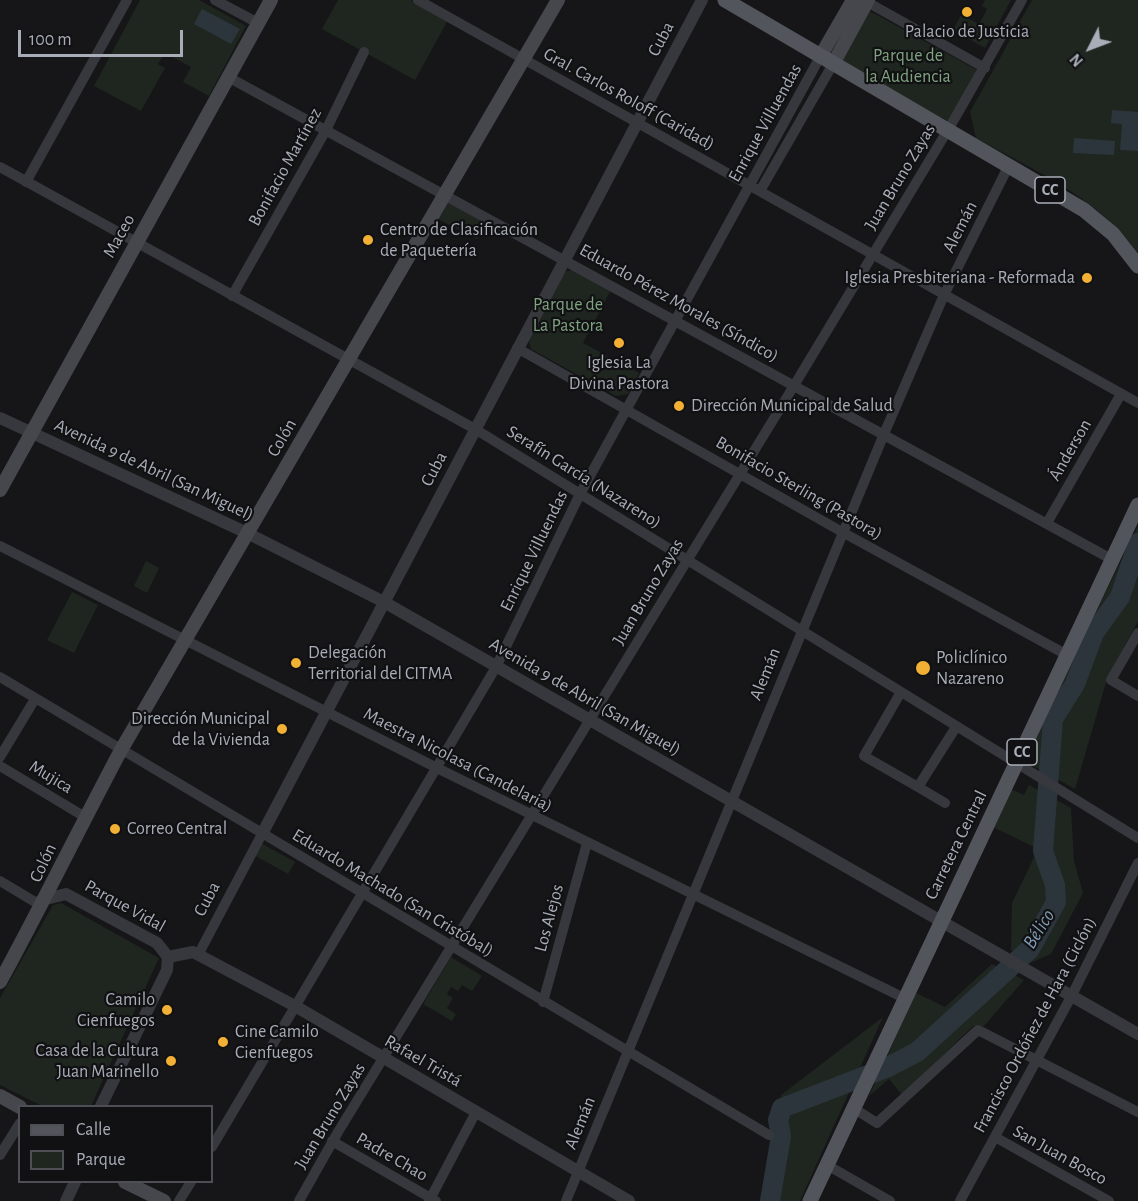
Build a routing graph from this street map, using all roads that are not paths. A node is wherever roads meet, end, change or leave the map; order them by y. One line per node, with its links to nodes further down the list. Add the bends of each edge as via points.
1 (128, 0): 21 (street)
2 (215, 0): 10 (street)
3 (271, 0): 10 (main road, Maceo)
4 (419, 0): 12 (street, Gral. Carlos Roloff (Caridad))
5 (558, 0): 12 (main road, Colón)
6 (702, 0): 16 (street, Cuba)
7 (724, 0): 13 (main road, CC)
8 (1022, 0): 14 (street, Juan Bruno Zayas)
9 (862, 1): 13 (main road); 14 (street)
10 (258, 23): 15 (main road, Maceo)
11 (364, 52): 17 (street, Bonifacio Martínez)
12 (524, 59): 16 (street, Gral. Carlos Roloff (Caridad)); 24 (main road, Colón)
13 (826, 60): 18 (main road, CC); 22 (street, Enrique Villuendas); 23 (street, Enrique Villuendas)
14 (985, 68): 18 (street, Juan Bruno Zayas)
15 (228, 77): 17 (street, Eduardo Pérez Morales (Síndico)); 25 (main road, Maceo)
16 (637, 123): 22 (street, Gral. Carlos Roloff (Caridad)); 27 (street, Cuba)
17 (326, 130): 24 (street, Eduardo Pérez Morales (Síndico)); 30 (street, Bonifacio Martínez)
18 (948, 130): 19 (main road, CC); 26 (street, Juan Bruno Zayas)
19 (1009, 165): 28 (main road, CC, via 1084,210 1113,234); 29 (street, Alemán)
20 (0, 166): 21 (street, Serafín García (Nazareno))
21 (26, 182): 25 (street, Serafín García (Nazareno))
22 (749, 185): 23 (street, Gral. Carlos Roloff (Caridad)); 31 (street, Enrique Villuendas)
23 (760, 191): 26 (street, Gral. Carlos Roloff (Caridad))
24 (445, 194): 27 (street, Eduardo Pérez Morales (Síndico)); 33 (main road, Colón)
25 (136, 243): 30 (street, Serafín García (Nazareno)); 40 (main road, Maceo)
26 (873, 255): 29 (street, Gral. Carlos Roloff (Caridad)); 34 (street, Juan Bruno Zayas)
27 (565, 259): 31 (street, Eduardo Pérez Morales (Síndico)); 32 (street, Cuba)
28 (1138, 266)
29 (944, 294): 35 (street, Gral. Carlos Roloff (Caridad)); 41 (street, Alemán)
30 (232, 296): 33 (street, Serafín García (Nazareno))
31 (677, 320): 34 (street, Eduardo Pérez Morales (Síndico)); 37 (street, Enrique Villuendas)
32 (517, 348): 37 (street, Bonifacio Sterling (Pastora)); 39 (street, Cuba)
33 (349, 360): 39 (street, Serafín García (Nazareno)); 47 (main road, Colón)
34 (795, 384): 41 (street, Eduardo Pérez Morales (Síndico)); 42 (street, Juan Bruno Zayas)
35 (1121, 394): 36 (street, Gral. Carlos Roloff (Caridad)); 46 (street, Ánderson)
36 (1138, 403)
37 (628, 409): 42 (street, Bonifacio Sterling (Pastora)); 44 (street, Enrique Villuendas)
38 (0, 418): 40 (street, Avenida 9 de Abril (San Miguel))
39 (475, 429): 44 (street, Serafín García (Nazareno)); 52 (street, Cuba)
40 (31, 432): 43 (main road, Maceo); 47 (street, Avenida 9 de Abril (San Miguel))
41 (884, 434): 46 (street, Eduardo Pérez Morales (Síndico)); 48 (street, Alemán)
42 (741, 474): 48 (street, Bonifacio Sterling (Pastora)); 50 (street, Juan Bruno Zayas)
43 (0, 490)
44 (580, 494): 50 (street, Serafín García (Nazareno)); 57 (street, Enrique Villuendas)
45 (1138, 505): 51 (main road, Carretera Central / CC)
46 (1047, 523): 51 (street, Eduardo Pérez Morales (Síndico))
47 (247, 533): 52 (street, Avenida 9 de Abril (San Miguel)); 55 (main road, Colón)
48 (844, 533): 53 (street, Alemán); 56 (street, Bonifacio Sterling (Pastora))
49 (0, 546): 55 (street, Maestra Nicolasa (Candelaria))
50 (687, 559): 53 (street, Serafín García (Nazareno)); 63 (street, Juan Bruno Zayas)
51 (1113, 560): 56 (main road, Carretera Central / CC)
52 (384, 602): 57 (street, Avenida 9 de Abril (San Miguel)); 62 (street, Cuba)
53 (801, 629): 59 (street, Serafín García (Nazareno)); 71 (street, Alemán)
54 (1138, 633): 60 (street, via 1111,680)
55 (185, 640): 62 (street, Maestra Nicolasa (Candelaria)); 65 (main road, Colón)
56 (1067, 655): 69 (main road, Carretera Central / CC)
57 (496, 667): 63 (street, Avenida 9 de Abril (San Miguel)); 68 (street, Enrique Villuendas)
58 (0, 677): 61 (street, Eduardo Machado (San Cristóbal))
59 (901, 693): 64 (street, Serafín García (Nazareno)); 70 (street, via 864,756)
60 (1138, 696)
61 (35, 699): 65 (street, Eduardo Machado (San Cristóbal)); 66 (street)
62 (326, 712): 68 (street, Maestra Nicolasa (Candelaria)); 75 (street, Cuba)
63 (589, 720): 71 (street, Avenida 9 de Abril (San Miguel)); 73 (street, Juan Bruno Zayas)
64 (956, 727): 69 (street, Serafín García (Nazareno)); 70 (street)
65 (121, 750): 74 (main road, Colón); 75 (street, Eduardo Machado (San Cristóbal))
66 (0, 757)
67 (0, 766): 74 (street, Mujica)
68 (437, 768): 73 (street, Maestra Nicolasa (Candelaria)); 80 (street, Enrique Villuendas)
69 (1023, 769): 76 (street, Serafín García (Nazareno)); 83 (main road, Carretera Central / CC)
70 (918, 787): 72 (street)
71 (730, 800): 81 (street, Alemán); 83 (street, Avenida 9 de Abril (San Miguel))
72 (945, 803)
73 (532, 815): 77 (street, Maestra Nicolasa (Candelaria)); 84 (street, Juan Bruno Zayas)
74 (85, 817): 82 (main road, Colón)
75 (262, 834): 80 (street, Eduardo Machado (San Cristóbal)); 85 (street, Cuba)
76 (1138, 838)
77 (587, 843): 81 (street, Maestra Nicolasa (Candelaria)); 90 (street, Los Alejos)
78 (1138, 863): 88 (street, Francisco Ordóñez de Hara (Ciclón))
79 (0, 881): 82 (street, via 35,902)
80 (362, 894): 84 (street, Eduardo Machado (San Cristóbal)); 91 (street, Enrique Villuendas)
81 (692, 894): 89 (street, Maestra Nicolasa (Candelaria)); 93 (street, Alemán)
82 (46, 899): 86 (street, Parque Vidal, via 66,894 157,943); 87 (main road)
83 (941, 922): 88 (street, Avenida 9 de Abril (San Miguel)); 89 (main road, Carretera Central / CC)
84 (452, 948): 90 (street, Eduardo Machado (San Cristóbal)); 94 (street, Juan Bruno Zayas)
85 (198, 955): 86 (street, Parque Vidal, via 193,952); 91 (street, Rafael Tristá)
86 (168, 957): 98 (street, Parque Vidal, via 167,970)
87 (0, 982)
88 (1072, 995): 92 (street, Avenida 9 de Abril (San Miguel)); 95 (street, Francisco Ordóñez de Hara (Ciclón))
89 (904, 998): 97 (main road, Carretera Central / CC)
90 (543, 1002): 93 (street, Eduardo Machado (San Cristóbal))
91 (295, 1006): 94 (street, Rafael Tristá); 106 (street, Enrique Villuendas)
92 (1138, 1034)
93 (628, 1050): 103 (street, Eduardo Machado (San Cristóbal)); 109 (street, Alemán)
94 (383, 1059): 100 (street, Rafael Tristá); 105 (street, Juan Bruno Zayas)
95 (1036, 1060): 97 (street, via 978,1030 877,1123); 101 (street); 104 (street, Francisco Ordóñez de Hara (Ciclón))
96 (0, 1096): 99 (main road)
97 (856, 1102): 108 (main road, Carretera Central / CC)
98 (102, 1105)
99 (18, 1106)
100 (476, 1112): 109 (street, Rafael Tristá); 113 (street)
101 (1138, 1112)
102 (18, 1126): 107 (street)
103 (770, 1135)
104 (995, 1137): 122 (street, Francisco Ordóñez de Hara (Ciclón)); 123 (street, San Juan Bosco)
105 (332, 1141): 113 (street, Padre Chao); 117 (street, Juan Bruno Zayas)
106 (213, 1145)
107 (0, 1155)
108 (826, 1165): 120 (main road, Carretera Central / CC); 121 (street)
109 (578, 1171): 118 (street, Alemán); 119 (street, Rafael Tristá)
110 (75, 1183): 114 (street)
111 (127, 1183): 115 (main road)
112 (190, 1183): 116 (street)
113 (432, 1200)
114 (66, 1201)
115 (164, 1201)
116 (179, 1201)
117 (300, 1201)
118 (566, 1201)
119 (629, 1201)
120 (810, 1201)
121 (890, 1201)
122 (960, 1201)
123 (1109, 1201)

